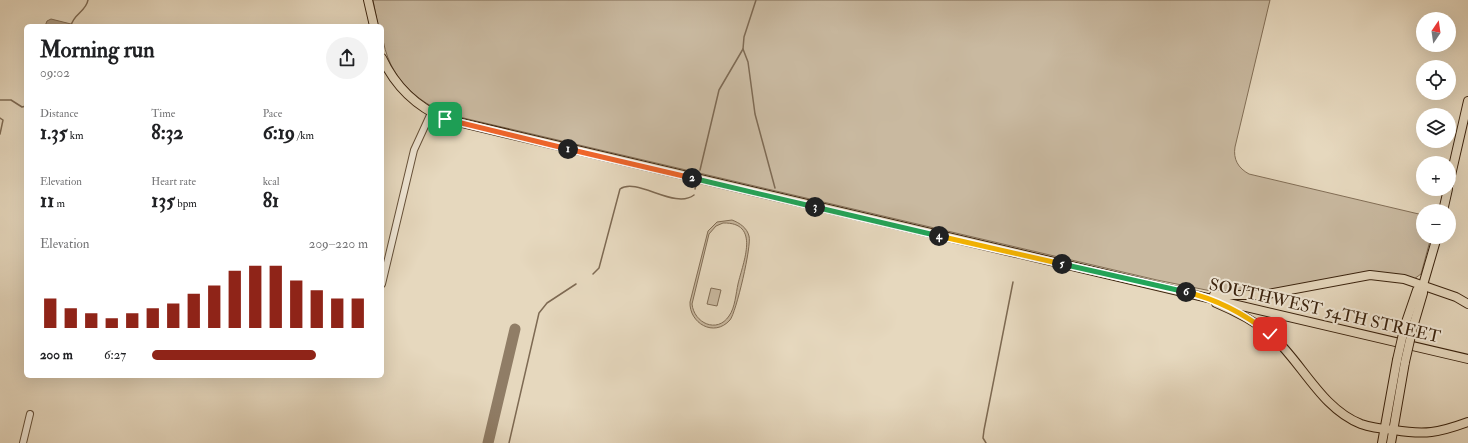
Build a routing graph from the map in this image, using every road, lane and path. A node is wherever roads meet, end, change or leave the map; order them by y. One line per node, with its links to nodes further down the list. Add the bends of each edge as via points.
1 (368, 0): 2 (main road)
2 (374, 24)
3 (384, 62): 5 (main road, SOUTHWEST 54TH STREET, via 408,96)
4 (1468, 101): 6 (main road)
5 (431, 113): 8 (street, via 414,150); 10 (main road, SOUTHWEST 54TH STREET, via 464,124)
6 (1455, 156)
7 (1435, 244): 9 (main road)
8 (384, 276)
9 (1423, 285): 10 (main road, via 1390,276 1370,275 1263,295); 11 (main road); 13 (main road, bridge, via 1418,290)
10 (1198, 295): 12 (main road, SOUTHWEST 54TH STREET); 16 (main road, via 1258,324 1284,347 1323,395 1342,413 1361,424)
11 (1468, 304)
12 (1468, 359)
13 (1401, 361): 16 (main road); 17 (main road)
14 (30, 414): 18 (street)
15 (1468, 422): 17 (main road, via 1427,434)
16 (1384, 430): 17 (main road); 19 (main road)
17 (1393, 430): 20 (main road)
18 (23, 443)
19 (1382, 443)
20 (1391, 443)

